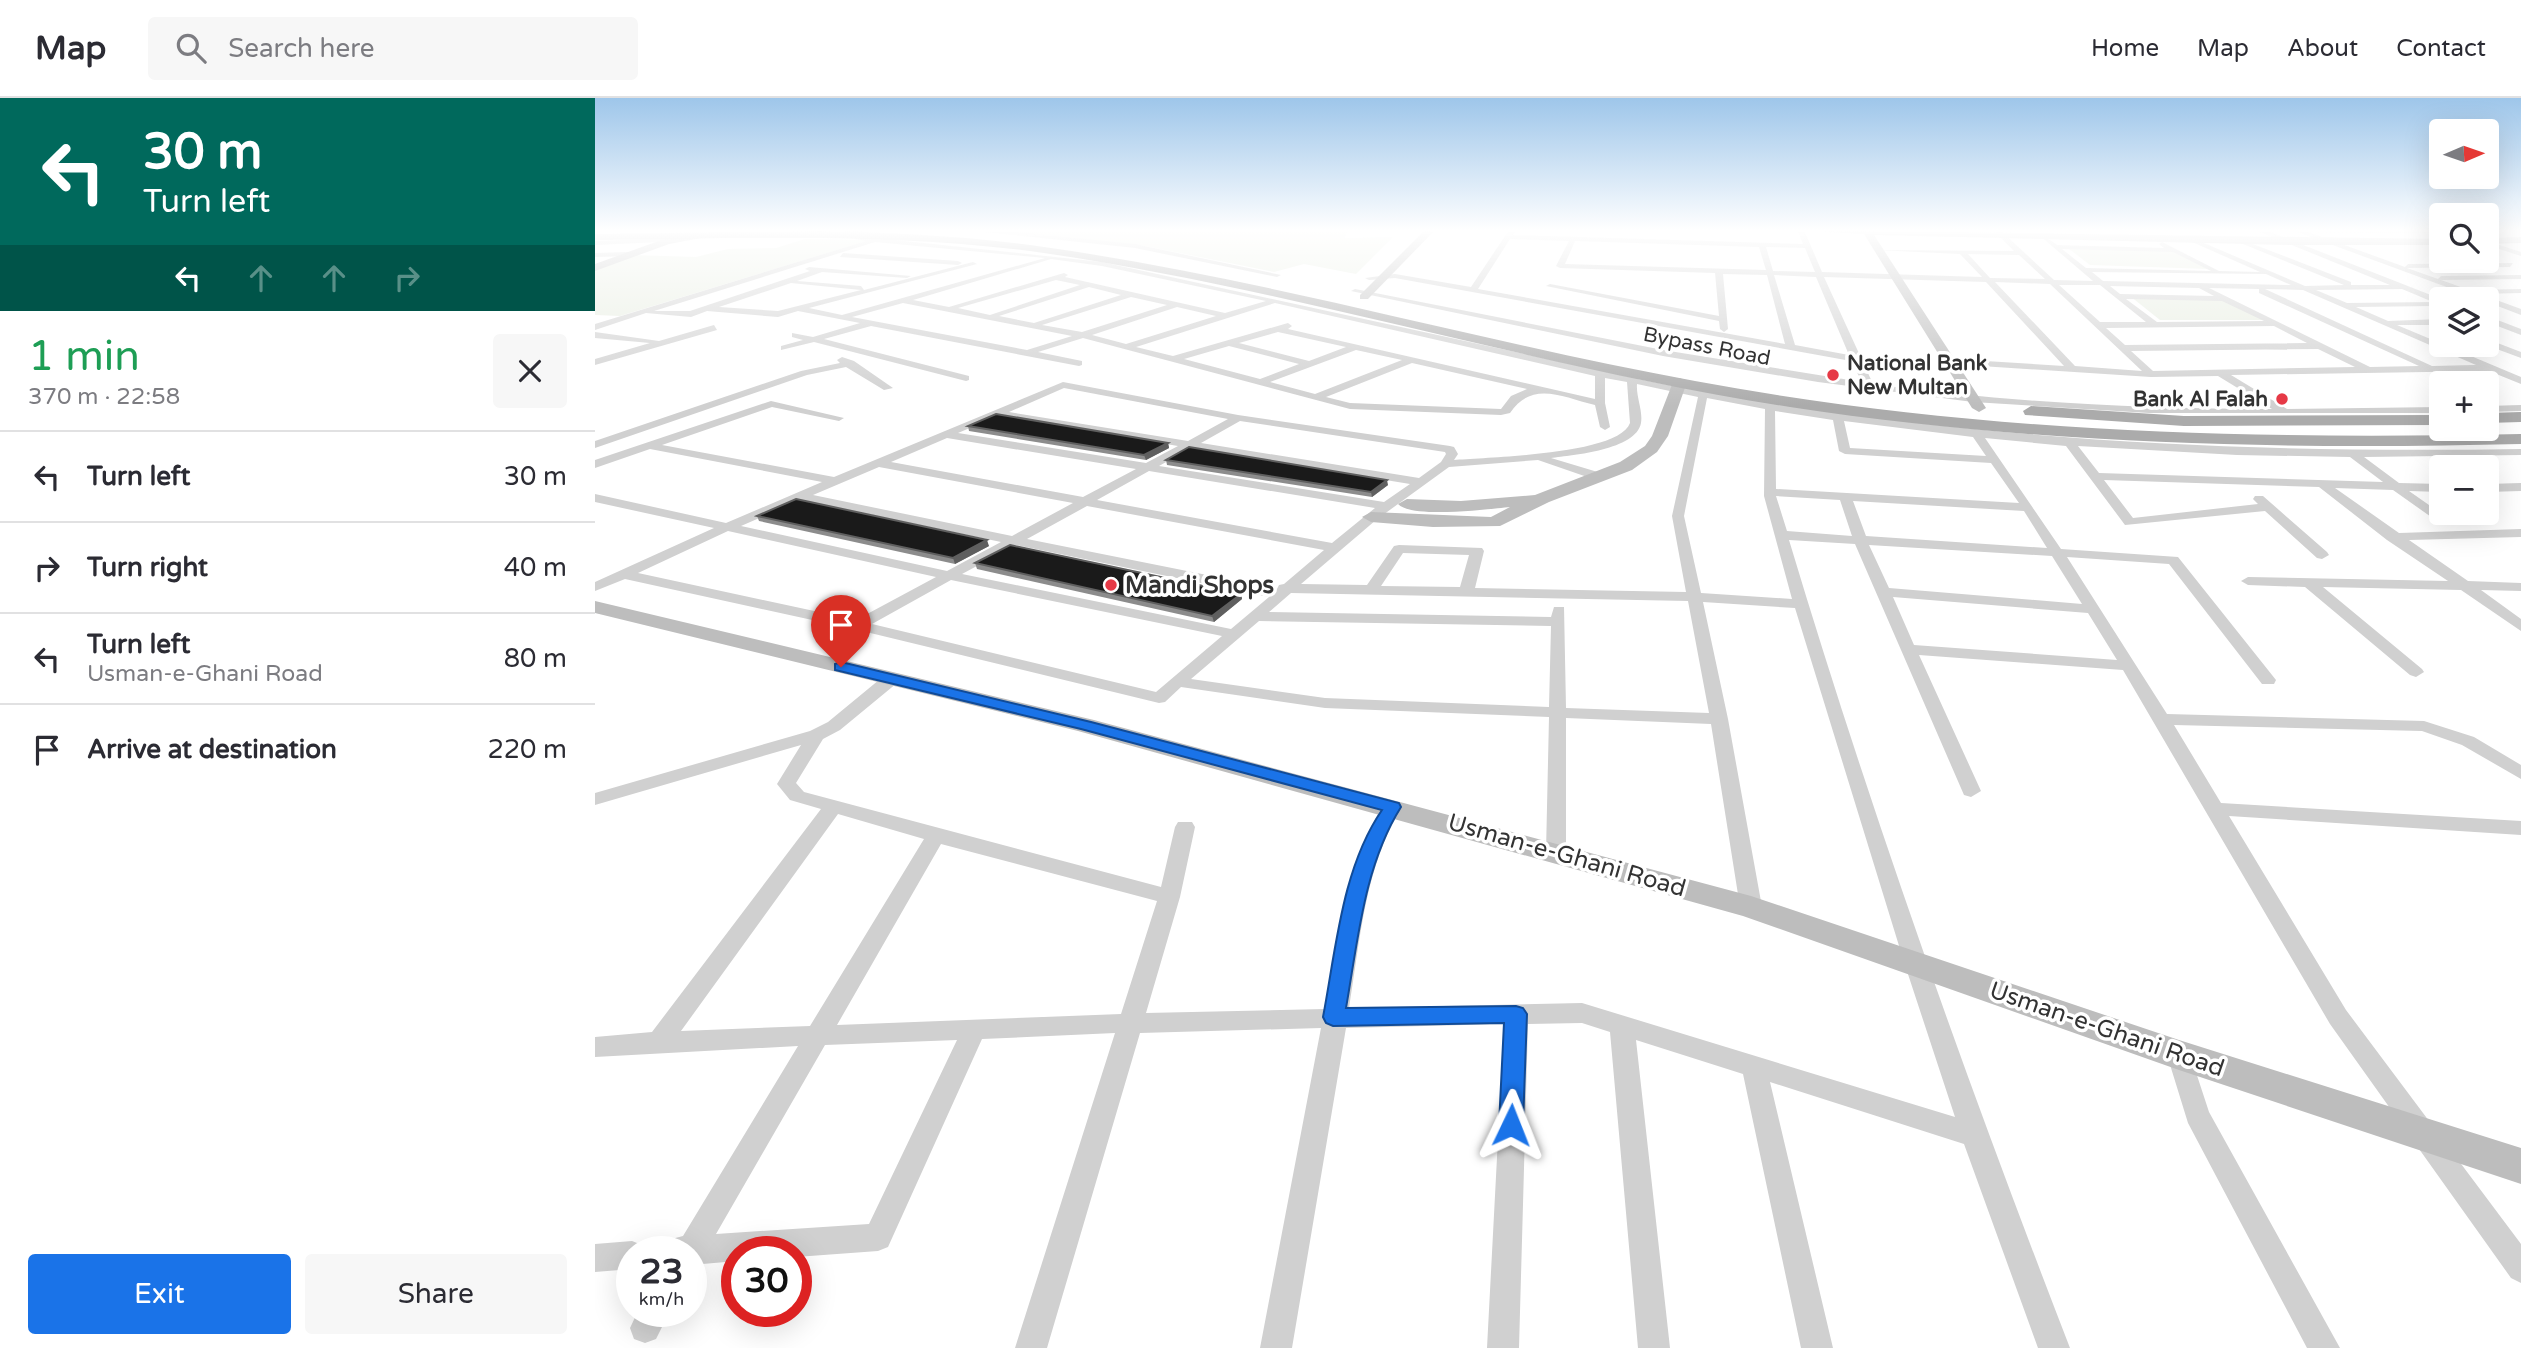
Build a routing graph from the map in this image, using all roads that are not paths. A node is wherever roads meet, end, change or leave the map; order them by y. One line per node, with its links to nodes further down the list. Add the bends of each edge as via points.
1 (717, 288): 50 (street)
2 (766, 288): 45 (street)
3 (866, 288): 27 (street)
4 (944, 288): 36 (street)
5 (1016, 288): 47 (street)
6 (1078, 288): 51 (street)
7 (1111, 288): 31 (street)
8 (1215, 288): 37 (street)
9 (1246, 288): 48 (main road)
10 (1327, 288): 32 (main road, Bypass Road)
11 (1363, 288): 32 (main road)
12 (1369, 288): 32 (main road)
13 (1463, 288): 28 (street)
14 (1548, 288): 40 (street)
15 (1561, 288): 54 (street)
16 (1720, 288): 54 (street)
17 (1775, 288): 84 (street)
18 (1826, 288): 90 (street)
19 (1906, 288): 93 (main road)
20 (1994, 288): 98 (street)
21 (2059, 288): 62 (street)
22 (2108, 288): 33 (street)
23 (2204, 288): 35 (street)
24 (2256, 288): 99 (street)
25 (2305, 288): 42 (street)
26 (2404, 288): 34 (street)
27 (875, 289): 46 (street)
28 (1473, 290): 40 (street)
29 (2499, 291): 30 (street)
30 (2521, 291)
31 (1131, 293): 39 (street); 59 (street)
32 (1360, 294): 75 (street); 115 (main road, Bypass Road)
33 (2117, 296): 35 (street); 63 (street)
34 (2429, 298)
35 (2225, 299): 60 (street)
36 (902, 300): 47 (street); 53 (street)
37 (1271, 302): 48 (street); 52 (street)
38 (2429, 303): 42 (street)
39 (1178, 304): 52 (street); 72 (street)
40 (1541, 304): 55 (street)
41 (2499, 304): 43 (street)
42 (2343, 305): 56 (street)
43 (2505, 306): 44 (street); 49 (street)
44 (2521, 306)
45 (706, 309): 46 (street, via 778,314); 50 (street, via 687,315)
46 (799, 309): 53 (street)
47 (946, 309): 51 (street)
48 (1327, 311): 67 (street); 86 (street); 105 (main road)
49 (2521, 312)
50 (639, 313): 64 (street)
51 (991, 316): 59 (street)
52 (1225, 316): 78 (street)
53 (841, 317): 58 (street)
54 (1722, 319): 73 (street)
55 (1633, 322): 66 (street); 73 (street)
56 (2385, 322): 57 (street); 97 (street)
57 (2429, 322)
58 (871, 323): 74 (street); 85 (street)
59 (1035, 324): 72 (street)
60 (2276, 324): 63 (street); 80 (street)
61 (2499, 324): 68 (street)
62 (2098, 325): 63 (street); 83 (street)
63 (2155, 325)
64 (595, 327)
65 (714, 328): 76 (street)
66 (1621, 328)
67 (1278, 329): 77 (street); 79 (street)
68 (2521, 332)
69 (1609, 334): 75 (street)
70 (595, 335): 76 (street)
71 (795, 335): 74 (street)
72 (1082, 335): 78 (street); 85 (street)
73 (1725, 338): 84 (street)
74 (814, 340): 82 (street); 106 (street)
75 (1597, 340): 112 (street)
76 (665, 342): 92 (street)
77 (1232, 344): 89 (street); 96 (street)
78 (1129, 346): 89 (street)
79 (1358, 346): 91 (street); 96 (street)
80 (2321, 346): 83 (street); 100 (street)
81 (2499, 347): 87 (street)
82 (784, 348)
83 (2122, 348): 104 (street)
84 (1791, 349): 90 (street)
85 (1027, 353): 95 (street)
86 (1514, 354): 101 (street); 102 (street)
87 (2521, 355)
88 (829, 356): 94 (street)
89 (1174, 359): 107 (street)
90 (1855, 359): 112 (street)
91 (1411, 360): 101 (street); 114 (street)
92 (595, 362)
93 (1953, 362): 98 (street); 117 (main road)
94 (851, 363): 110 (street); 138 (street, via 804,373)
95 (1079, 363)
96 (1309, 364): 107 (street)
97 (2489, 368): 99 (street); 108 (street)
98 (2073, 370): 104 (street)
99 (2434, 370): 100 (street)
100 (2370, 371): 103 (street)
101 (1465, 372): 111 (street)
102 (1600, 373): 105 (street); 116 (street)
103 (2222, 373): 104 (street); 124 (street)
104 (2151, 374)
105 (1634, 376): 109 (main road); 143 (street, via 1636,420 1633,432 1624,439 1564,454)
106 (967, 378)
107 (1261, 382): 114 (street)
108 (2521, 382)
109 (1678, 386): 113 (street); 115 (main road); 149 (main road, via 1651,449 1626,466)
110 (888, 388)
111 (1536, 389): 114 (street, via 1515,398 1501,412 1350,405); 116 (street)
112 (1867, 391): 115 (main road, Bypass Road); 117 (main road, Bypass Road); 122 (main road, via 1843,401)
113 (1703, 395): 118 (street); 189 (street, via 1678,516)
114 (1316, 397)
115 (1818, 398): 122 (main road)
116 (1600, 403): 132 (street)
117 (1977, 403): 124 (street); 131 (main road, Bypass Road, via 2184,421)
118 (1770, 407): 125 (street); 159 (street)
119 (2521, 408): 120 (street)
120 (2499, 409)
121 (2429, 410): 124 (street)
122 (1855, 411): 135 (main road, via 1999,428 2214,442)
123 (995, 412): 128 (street, via 1063,385); 133 (street); 136 (street)
124 (2287, 413): 131 (street)
125 (1838, 416): 134 (street); 144 (street, via 1845,451)
126 (2521, 417): 129 (main road)
127 (839, 418): 139 (street, via 771,404)
128 (1238, 418): 136 (street); 140 (street)
129 (2499, 418)
130 (2429, 420): 131 (main road, Bypass Road)
131 (2301, 421)
132 (1605, 427)
133 (942, 434): 145 (street); 148 (street)
134 (1976, 434): 137 (street); 144 (street)
135 (2521, 439)
136 (1190, 443): 148 (street); 152 (street)
137 (2070, 443): 142 (street); 150 (street)
138 (595, 445)
139 (648, 445): 146 (street); 151 (street)
140 (1450, 449): 143 (street); 147 (street)
141 (2521, 452): 142 (street)
142 (2354, 455): 156 (street)
143 (1529, 456): 147 (street); 149 (street)
144 (1994, 460): 164 (street)
145 (877, 463): 151 (street); 163 (street)
146 (595, 464)
147 (1447, 464): 152 (street)
148 (1141, 469): 163 (street); 166 (street)
149 (1597, 476): 166 (main road, via 1484,524)
150 (2095, 476): 153 (street); 165 (street, via 2130,522)
151 (833, 481): 160 (street)
152 (1422, 482): 166 (street)
153 (2243, 482): 154 (street); 165 (street)
154 (2324, 486): 156 (street); 171 (street)
155 (2521, 487): 158 (street)
156 (2400, 488): 157 (street); 167 (street)
157 (2429, 488)
158 (2499, 488)
159 (1770, 492): 161 (street); 170 (street)
160 (798, 496): 168 (street); 172 (street)
161 (1845, 496): 164 (street); 173 (street)
162 (595, 498): 168 (street)
163 (1082, 502): 172 (street); 174 (street)
164 (2028, 507): 175 (street)
165 (2267, 507): 176 (street)
166 (1383, 508): 174 (street)
167 (2429, 511)
168 (729, 526): 177 (street); 178 (street)
169 (2521, 533): 171 (street)
170 (1781, 535): 173 (street); 190 (street)
171 (2392, 537): 181 (street)
172 (1014, 539): 178 (street); 185 (street)
173 (1860, 539): 175 (street); 186 (street)
174 (1336, 548): 185 (street)
175 (2055, 552): 192 (street); 202 (street, via 2173,560)
176 (2322, 555)
177 (623, 574): 182 (street); 195 (street)
178 (947, 575): 195 (street); 197 (street)
179 (2248, 581): 180 (street)
180 (2308, 582): 181 (street); 200 (street)
181 (2463, 586): 183 (street); 196 (street)
182 (595, 587)
183 (2521, 587)
184 (1370, 591): 185 (street); 187 (street); 187 (street, via 1399,549 1477,551)
185 (1281, 592): 193 (street)
186 (1883, 592): 192 (street); 198 (street)
187 (1467, 594): 188 (street)
188 (1559, 596): 189 (street); 194 (street)
189 (1695, 597): 190 (street); 205 (street)
190 (1801, 604): 220 (street)
191 (595, 607): 201 (main road, Usman-e-Ghani Road)
192 (2091, 609): 199 (street)
193 (1255, 616): 194 (street); 197 (street)
194 (1559, 622): 204 (street)
195 (858, 625): 203 (street, via 1159,698)
196 (2521, 626)
197 (1235, 634): 203 (street)
198 (1908, 649): 199 (street); 209 (street)
199 (2127, 666): 206 (street)
200 (2416, 673)
201 (891, 679): 207 (street, via 834,726); 212 (main road, Usman-e-Ghani Road)
202 (2268, 680)
203 (1178, 682): 204 (street, via 1325,703)
204 (1557, 713): 205 (street); 217 (street)
205 (1719, 719): 219 (street)
206 (2162, 719): 208 (street, via 2424,726 2468,741); 213 (street)
207 (815, 735): 210 (street); 211 (street, via 786,784 797,796)
208 (2521, 774)
209 (1971, 791)
210 (595, 799)
211 (833, 807): 216 (street); 227 (street)
212 (1392, 807): 217 (main road, Usman-e-Ghani Road); 222 (street, via 1376,832 1359,886)
213 (2216, 808): 215 (street); 231 (street, via 2338,1017)
214 (1185, 827): 218 (street)
215 (2521, 828)
216 (936, 836): 218 (street); 226 (street)
217 (1556, 852): 219 (main road, Usman-e-Ghani Road)
218 (1169, 897): 223 (street)
219 (1751, 907): 220 (main road, Usman-e-Ghani Road)
220 (1915, 962): 229 (main road, Usman-e-Ghani Road); 232 (street)
221 (1516, 1014): 222 (street); 224 (street, via 1582,1013); 241 (street)
222 (1333, 1017): 223 (street); 240 (street)
223 (1129, 1023): 225 (street); 239 (street)
224 (1622, 1026): 230 (street); 242 (street)
225 (974, 1029): 226 (street); 235 (street, via 878,1237)
226 (815, 1035): 227 (street); 234 (street)
227 (659, 1041): 228 (street)
228 (595, 1047)
229 (2179, 1055): 231 (main road, Usman-e-Ghani Road); 245 (street, via 2197,1115)
230 (1754, 1066): 232 (street); 243 (street)
231 (2420, 1134): 233 (main road, Usman-e-Ghani Road); 238 (street)
232 (1974, 1135): 244 (street)
233 (2521, 1167)
234 (694, 1236)
235 (707, 1249)
236 (616, 1256): 237 (street)
237 (595, 1258)
238 (2521, 1268)
239 (1031, 1348)
240 (1276, 1348)
241 (1503, 1348)
242 (1654, 1348)
243 (1818, 1348)
244 (2054, 1348)
245 (2324, 1348)

